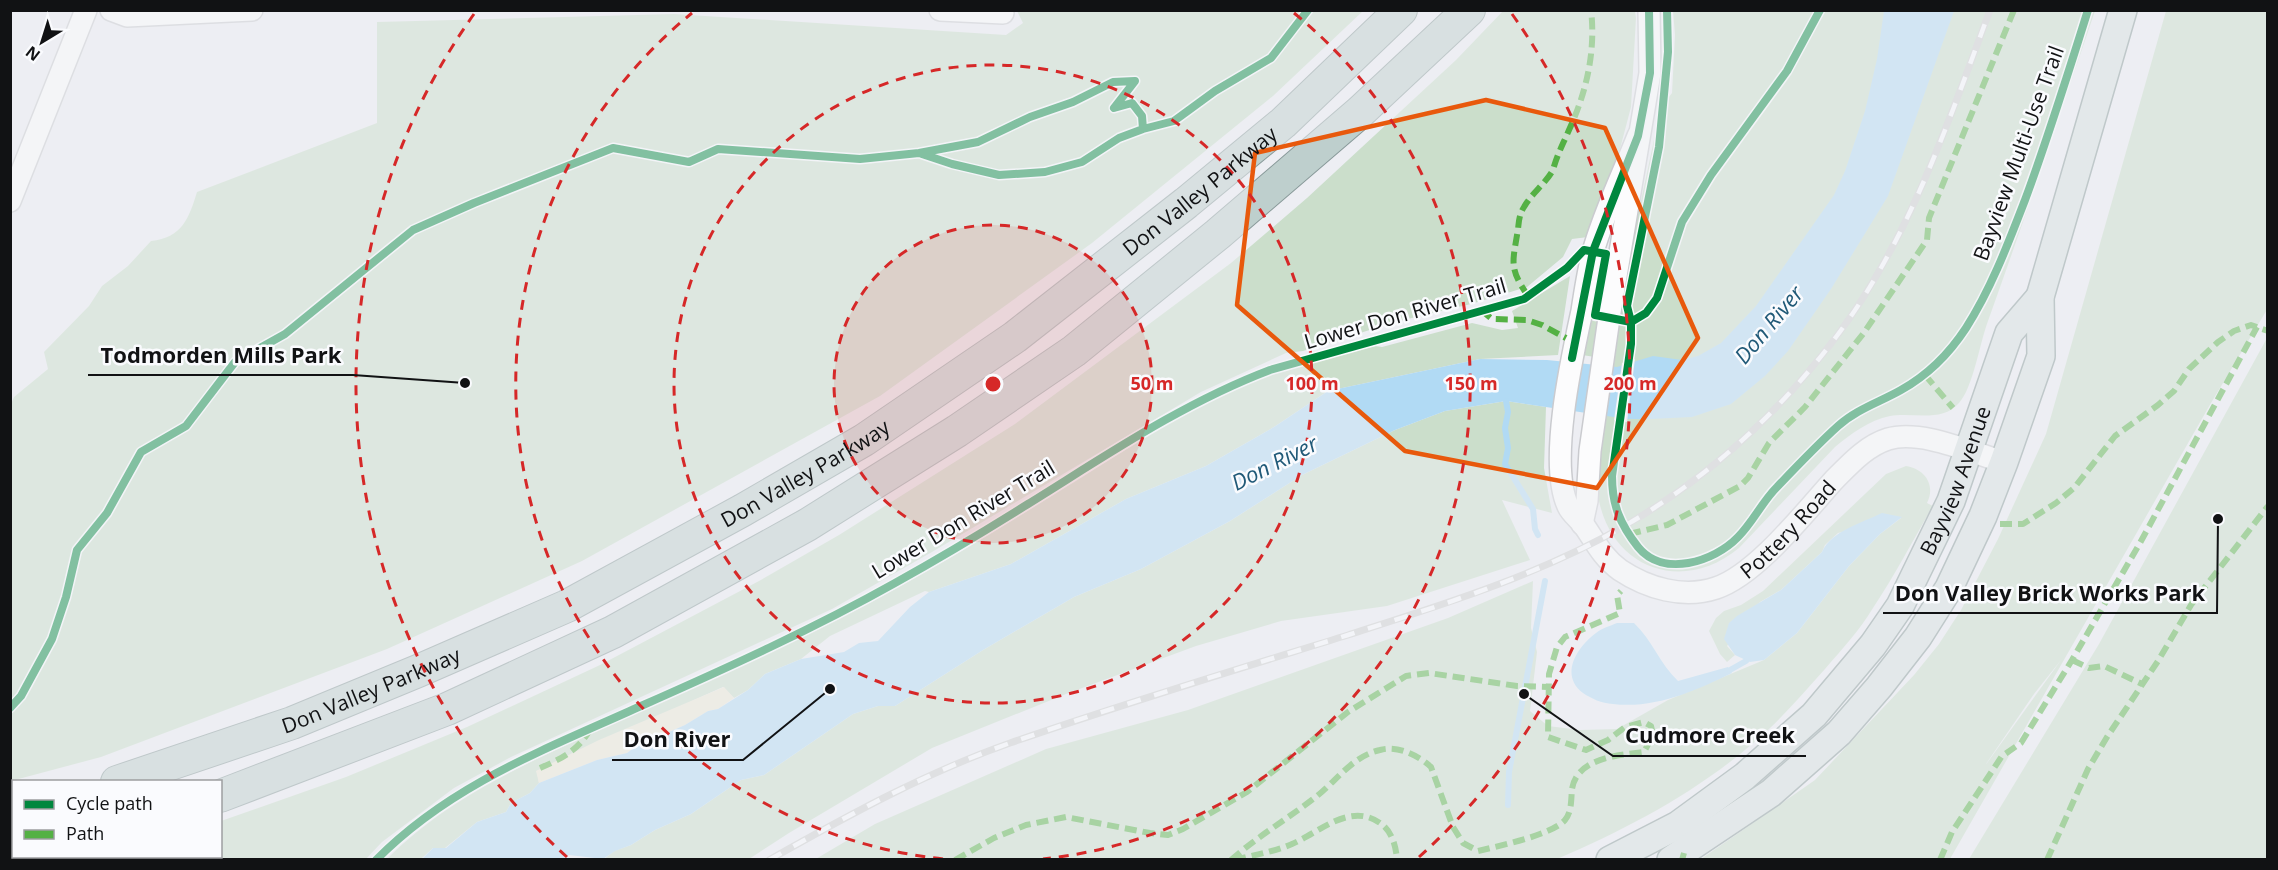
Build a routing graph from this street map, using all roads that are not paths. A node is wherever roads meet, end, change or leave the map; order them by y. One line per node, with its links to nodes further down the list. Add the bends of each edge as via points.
1 (86, 10): 11 (street)
2 (111, 10): 3 (street, via 127,16)
3 (252, 10)
4 (940, 10): 9 (street)
5 (1401, 10): 16 (highway, Don Valley Parkway, via 1283,123 1186,203 1014,337 864,440 567,606 292,723)
6 (1469, 10): 17 (highway, Don Valley Parkway, via 1360,112 1218,234 1074,351 957,431 807,525 613,633 447,709)
7 (1649, 10): 10 (street, Pottery Road, via 1650,74)
8 (2122, 10): 12 (main road, Bayview Avenue)
9 (1002, 13)
10 (1638, 136): 15 (street, Pottery Road); 15 (street, Pottery Road, via 1593,251 1572,358 1560,445 1568,505)
11 (10, 201)
12 (2040, 297): 13 (main road, Bayview Avenue, via 2008,333); 14 (main road, Bayview Avenue, via 2041,356)
13 (1968, 452): 14 (street, Pottery Road); 15 (street, Pottery Road, via 1943,442 1909,436 1876,443 1855,459 1758,561 1730,582 1699,592 1657,588 1631,578 1602,554); 18 (main road, Bayview Avenue, via 1951,501 1900,606 1840,686 1814,715 1745,776 1678,825)
14 (2004, 462): 19 (main road, Bayview Avenue, via 1949,588 1880,687 1839,733 1772,794)
15 (1582, 524)
16 (123, 780)
17 (222, 795)
18 (1610, 860)
19 (1671, 860)

